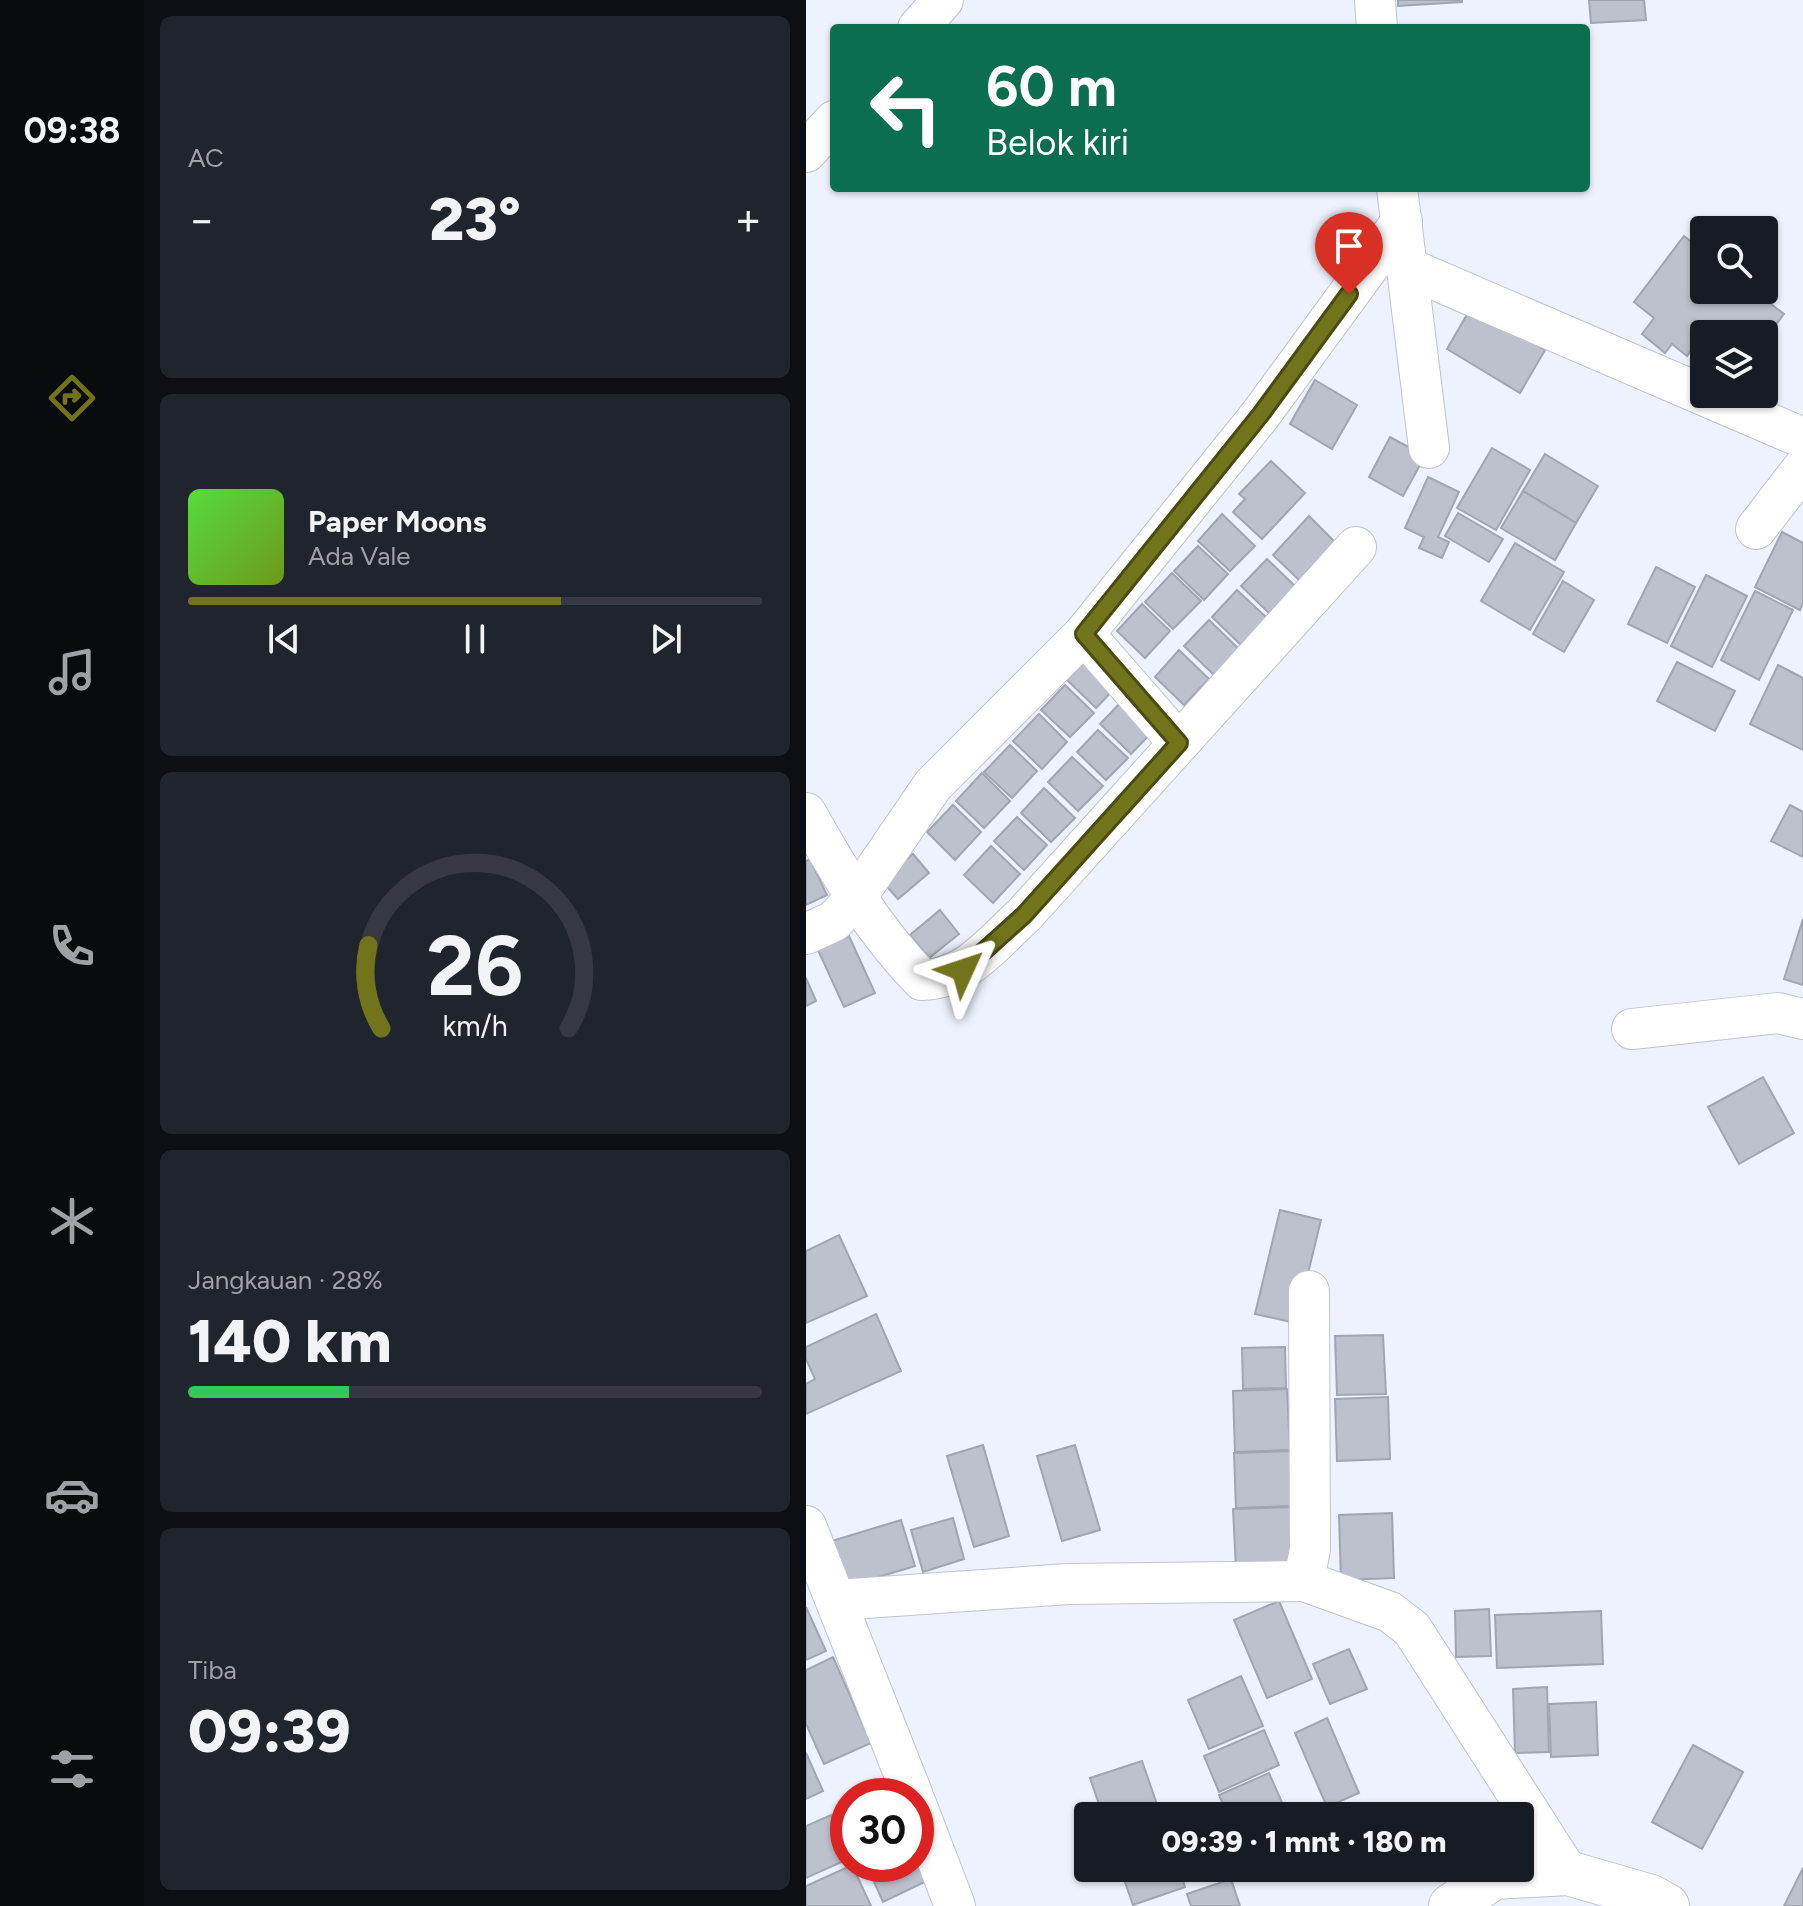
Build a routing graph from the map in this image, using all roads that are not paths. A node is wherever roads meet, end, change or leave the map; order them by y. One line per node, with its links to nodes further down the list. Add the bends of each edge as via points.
1 (943, 0): 3 (street)
2 (1375, 0): 4 (street)
3 (922, 24)
4 (1377, 24)
5 (830, 125): 6 (street)
6 (806, 152)
7 (1399, 205): 8 (street); 14 (street, via 1261,414)
8 (1408, 268): 9 (street); 10 (street)
9 (1803, 438)
10 (1429, 448)
11 (1803, 468): 12 (street)
12 (1756, 529)
13 (1356, 547): 15 (street)
14 (1084, 634): 15 (street); 17 (street, via 933,785)
15 (1179, 743): 17 (street, via 1024,915 963,970 943,979 922,980 890,948)
16 (806, 813): 17 (street)
17 (855, 899): 18 (street, via 834,921)
18 (806, 934)
19 (1803, 1019): 20 (street, via 1778,1013)
20 (1632, 1029)
21 (1309, 1291): 23 (street, via 1310,1549)
22 (806, 1526): 24 (street)
23 (1304, 1581): 24 (street, via 1068,1584); 27 (street, via 1390,1612 1412,1629)
24 (837, 1600): 25 (street)
25 (906, 1778)
26 (934, 1851): 28 (street)
27 (1568, 1873): 29 (street, via 1494,1877); 30 (street)
28 (955, 1906)
29 (1451, 1906)
30 (1667, 1906)

